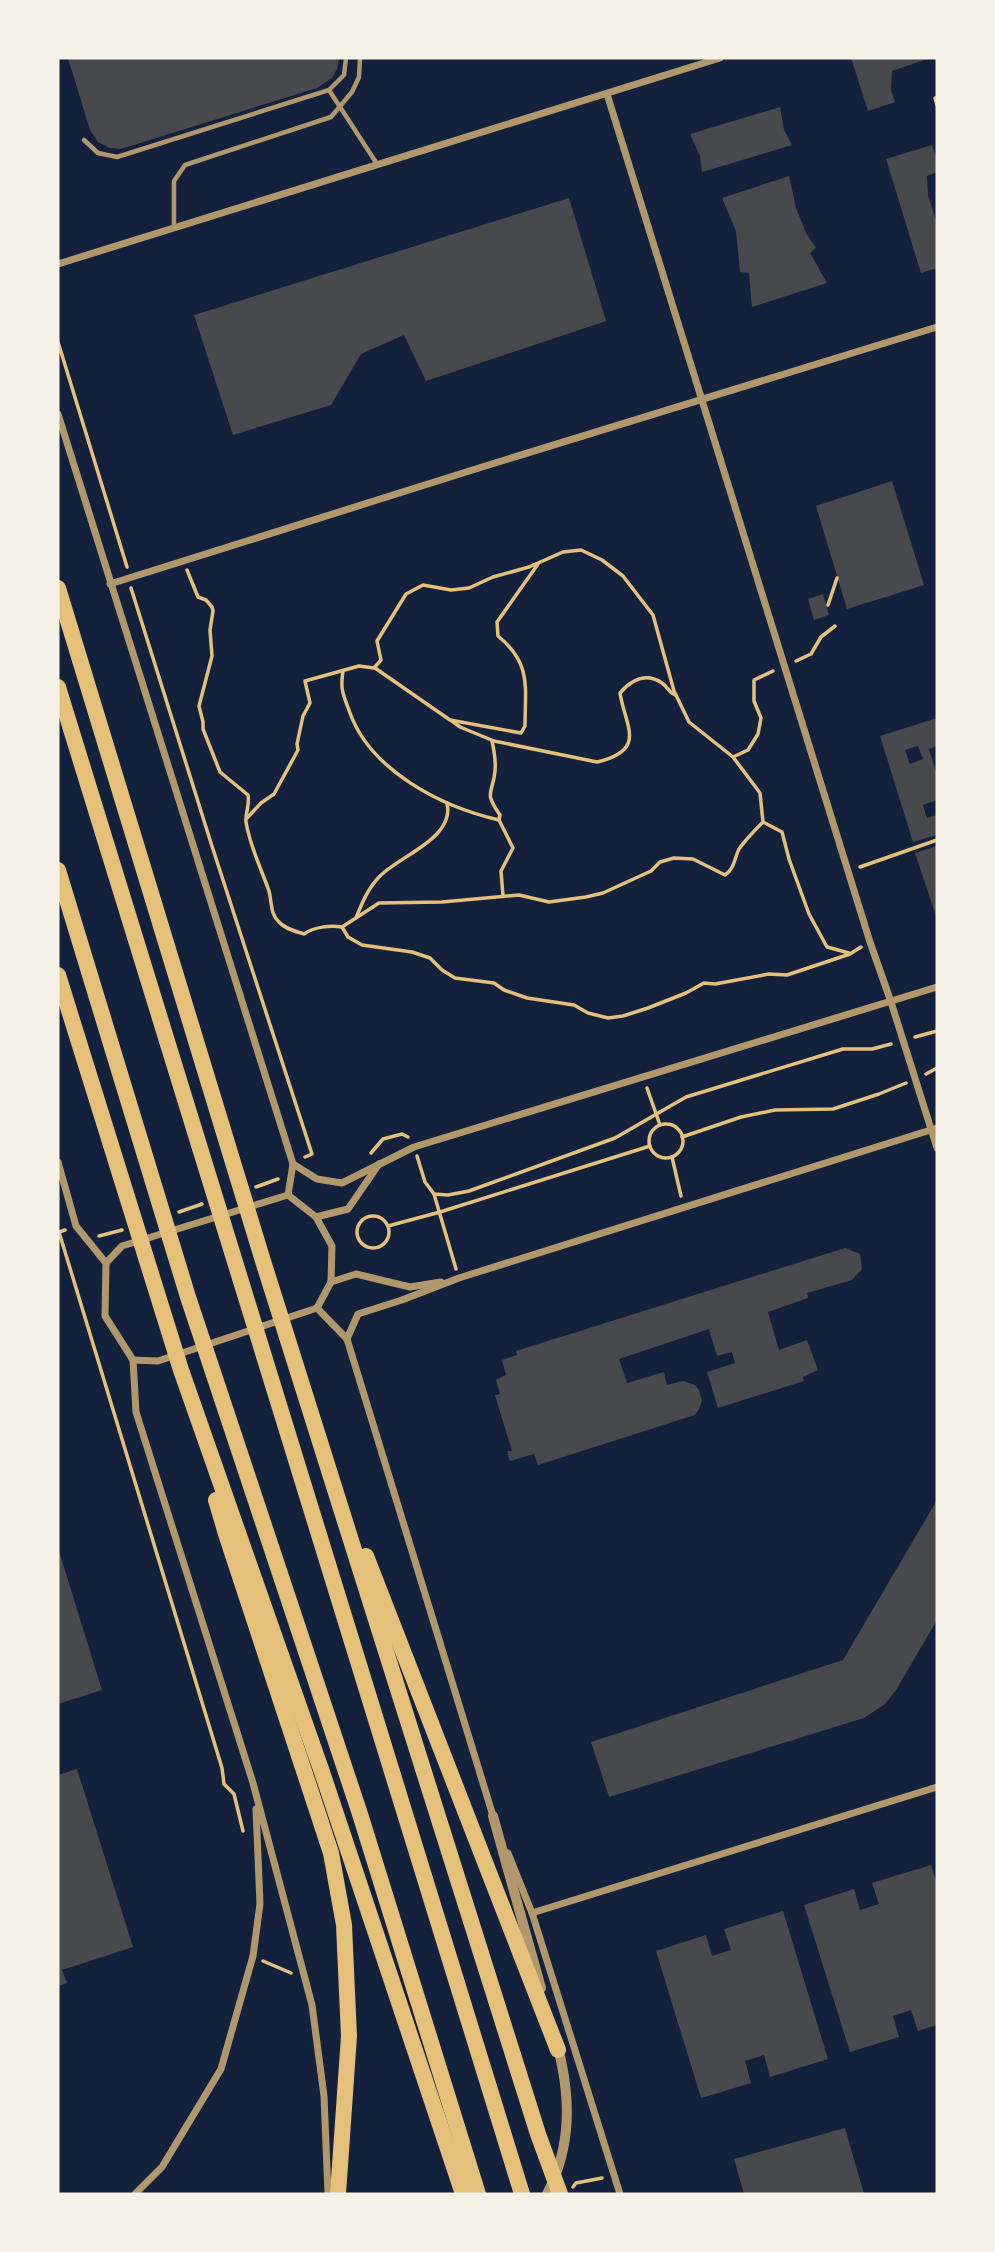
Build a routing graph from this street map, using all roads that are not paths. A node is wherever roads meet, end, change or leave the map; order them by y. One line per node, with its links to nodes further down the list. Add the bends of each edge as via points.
1 (346, 58): 4 (lane, via 344,75)
2 (360, 58): 8 (lane, via 352,92 331,117 185,165 174,181)
3 (720, 58): 5 (street)
4 (329, 90): 6 (lane, via 117,157 98,153); 7 (lane)
5 (607, 94): 7 (street); 11 (street)
6 (84, 140)
7 (377, 164): 8 (street)
8 (174, 228): 9 (street)
9 (58, 264)
10 (937, 327): 11 (street)
11 (702, 398): 13 (street); 19 (street)
12 (58, 414): 13 (street)
13 (110, 584): 24 (street)
14 (58, 587): 34 (highway)
15 (58, 687): 45 (highway)
16 (58, 870): 44 (highway, via 188,1297 360,1814)
17 (58, 975): 33 (highway)
18 (937, 988): 19 (street)
19 (891, 1002): 20 (street); 23 (street, via 414,1147)
20 (935, 1129): 21 (street); 28 (street)
21 (937, 1148)
22 (58, 1162): 27 (street, via 76,1226)
23 (380, 1163): 24 (street, via 342,1183 317,1179); 26 (street, via 348,1209)
24 (293, 1164): 25 (street)
25 (288, 1195): 26 (street); 27 (street, via 122,1246)
26 (316, 1217): 29 (street, via 332,1246)
27 (106, 1263): 32 (street, via 105,1317)
28 (459, 1278): 29 (street, via 410,1287 356,1273); 31 (street, via 358,1314)
29 (331, 1282): 30 (street)
30 (317, 1308): 31 (street); 32 (street, via 158,1361)
31 (347, 1339): 37 (street)
32 (134, 1360): 36 (street, via 136,1412)
33 (181, 1370): 42 (highway, via 226,1534 331,1853 344,1925 349,2036); 43 (highway)
34 (314, 1421): 39 (highway); 47 (highway, via 538,2134)
35 (937, 1787): 38 (street)
36 (255, 1794): 40 (street, via 260,1904 253,1956 221,2069 162,2167); 41 (street, via 312,2005 324,2096)
37 (493, 1816): 38 (street); 39 (street)
38 (532, 1913): 48 (street)
39 (558, 2050): 46 (street, via 568,2124)
40 (135, 2194)
41 (328, 2194)
42 (338, 2194)
43 (463, 2194)
44 (478, 2194)
45 (522, 2194)
46 (547, 2194)
47 (561, 2194)
48 (620, 2194)

